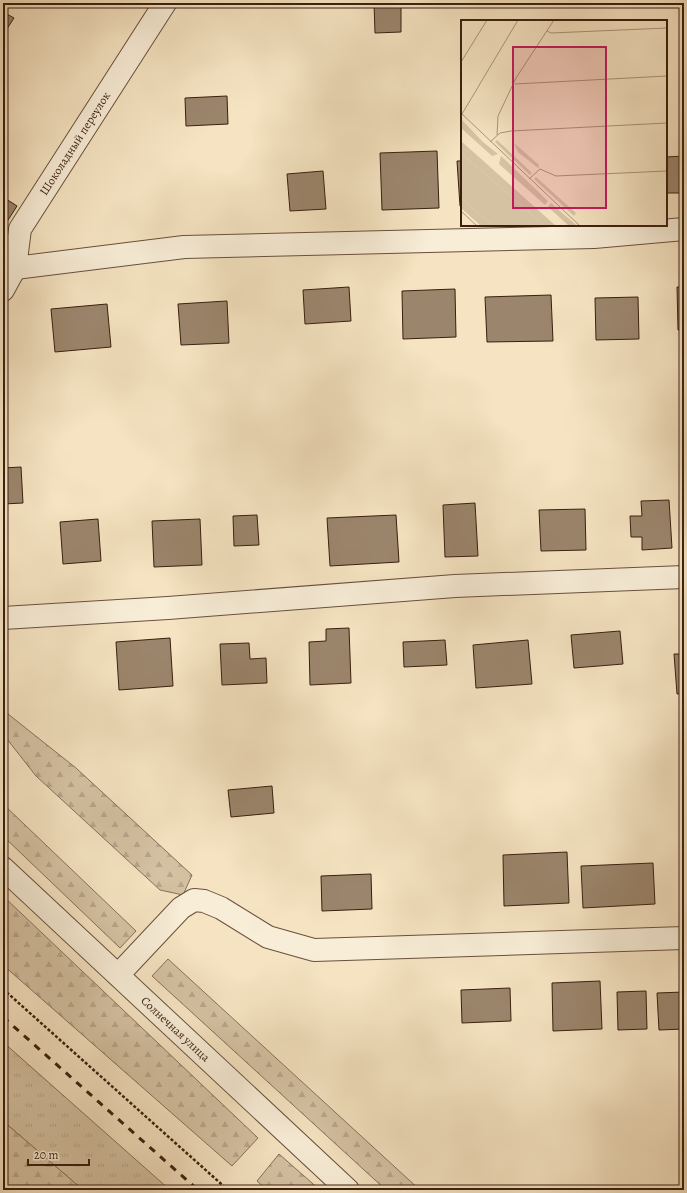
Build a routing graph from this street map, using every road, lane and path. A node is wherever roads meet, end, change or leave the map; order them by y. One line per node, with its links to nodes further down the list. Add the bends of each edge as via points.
1 (165, 3): 3 (street, Шоколадный переулок, via 20,229)
2 (684, 229): 3 (street, via 594,238 184,247)
3 (15, 268): 4 (street, Шоколадный переулок)
4 (3, 290)
5 (684, 577): 6 (street, via 455,586)
6 (3, 618)
7 (3, 868): 9 (street, Солнечная улица)
8 (684, 938): 9 (street, via 314,950 268,937 221,908 194,900 180,908)
9 (118, 975): 12 (street, Солнечная улица)
10 (3, 989): 11 (path)
11 (228, 1190)
12 (348, 1190)

